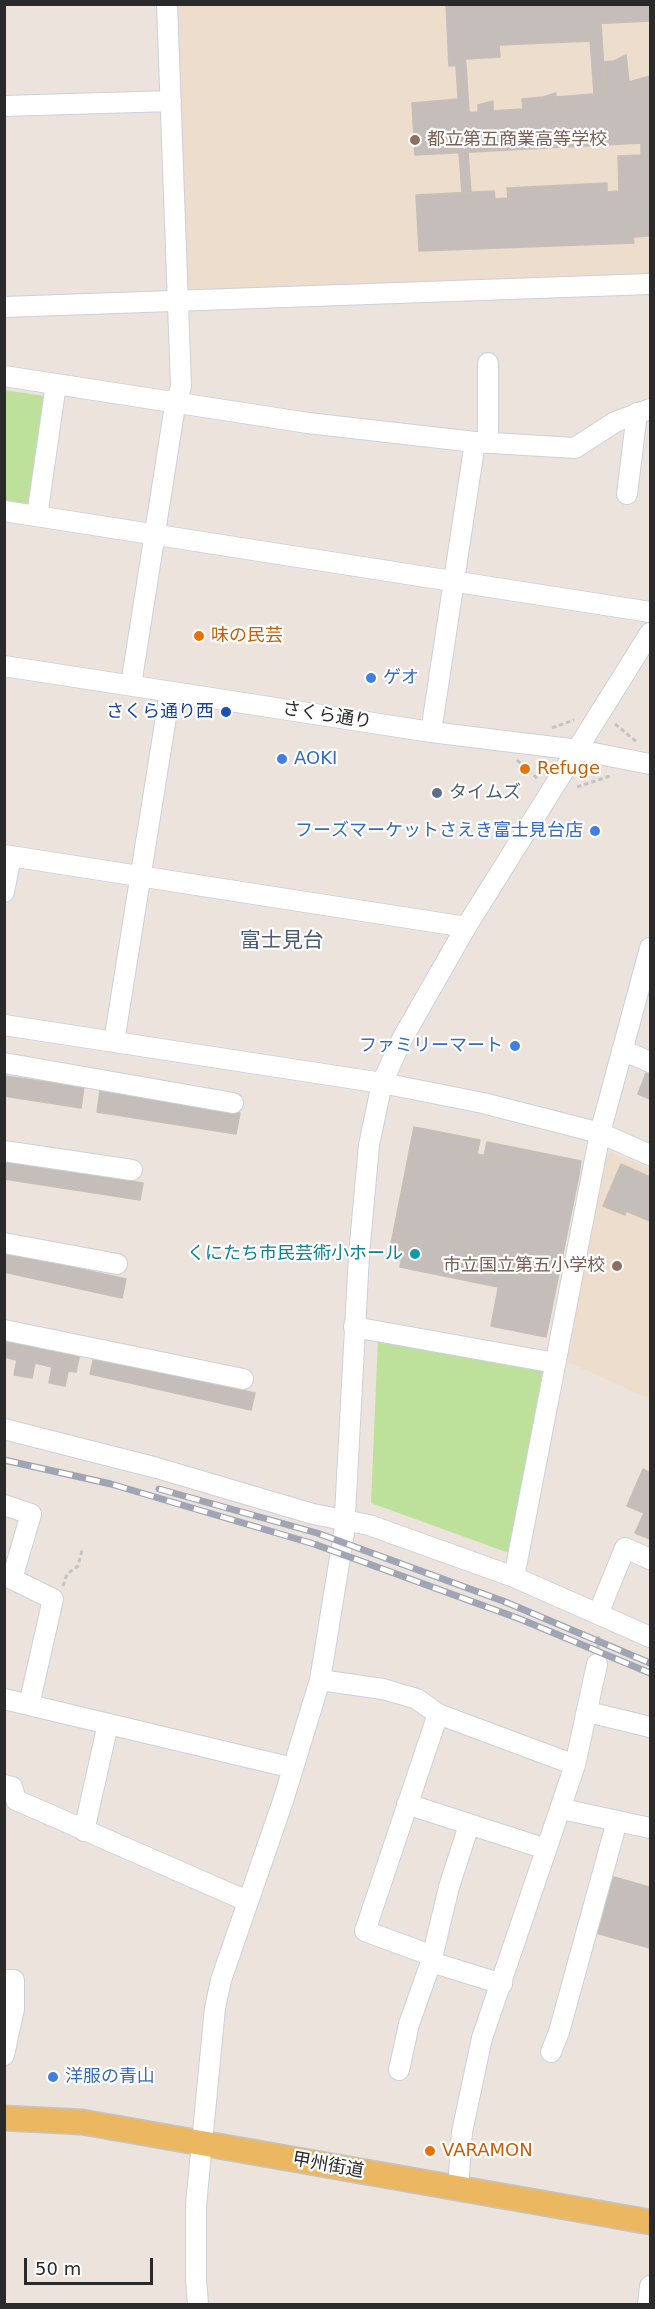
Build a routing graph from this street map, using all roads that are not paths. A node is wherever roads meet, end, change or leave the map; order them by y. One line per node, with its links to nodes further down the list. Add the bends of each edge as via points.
1 (167, 4): 2 (street)
2 (171, 101): 3 (street); 5 (street)
3 (4, 106)
4 (651, 284): 5 (street)
5 (178, 302): 6 (street); 10 (street)
6 (4, 308)
7 (488, 363): 12 (street)
8 (4, 376): 9 (street)
9 (56, 384): 10 (street); 15 (street)
10 (178, 403): 12 (street); 16 (street)
11 (644, 411): 12 (street, via 615,422 575,448); 13 (street)
12 (481, 443): 17 (street)
13 (627, 494)
14 (4, 511): 15 (street)
15 (37, 516): 16 (street)
16 (155, 534): 17 (street); 21 (street)
17 (454, 581): 18 (street); 23 (street)
18 (651, 612)
19 (651, 633): 24 (street)
20 (4, 666): 21 (street, さくら通り)
21 (131, 685): 22 (street, さくら通り)
22 (170, 692): 23 (street, さくら通り); 27 (street)
23 (431, 732): 24 (street, さくら通り)
24 (578, 750): 25 (street, さくら通り); 29 (street)
25 (651, 764)
26 (8, 856): 27 (street); 28 (street)
27 (140, 876): 29 (street); 32 (street)
28 (4, 892)
29 (466, 927): 36 (street)
30 (649, 961): 33 (street)
31 (4, 1024): 32 (street)
32 (114, 1041): 36 (street)
33 (622, 1050): 34 (street); 38 (street)
34 (651, 1062)
35 (4, 1063): 37 (street)
36 (381, 1083): 38 (street, via 483,1103); 44 (street, via 369,1145)
37 (233, 1103)
38 (600, 1133): 40 (street); 46 (street)
39 (4, 1151): 41 (street)
40 (651, 1155)
41 (132, 1170)
42 (4, 1243): 43 (street)
43 (117, 1264)
44 (354, 1327): 46 (street); 50 (street)
45 (4, 1330): 47 (street)
46 (555, 1363): 52 (street)
47 (243, 1379)
48 (4, 1429): 50 (street, via 313,1514)
49 (4, 1505): 58 (street, via 31,1514 12,1579 53,1599)
50 (344, 1518): 52 (street); 56 (street)
51 (651, 1559): 53 (street, via 625,1548)
52 (514, 1577): 53 (street)
53 (599, 1614): 54 (street)
54 (651, 1637)
55 (597, 1664): 59 (street)
56 (320, 1680): 60 (street, via 383,1689 417,1700); 64 (street)
57 (4, 1699): 58 (street)
58 (29, 1705): 61 (street)
59 (588, 1712): 62 (street); 63 (street)
60 (438, 1714): 63 (street); 66 (street)
61 (108, 1724): 64 (street); 71 (street)
62 (651, 1727)
63 (575, 1765): 67 (street)
64 (293, 1768): 73 (street)
65 (4, 1785): 71 (street, via 12,1787 16,1800)
66 (407, 1804): 69 (street); 74 (street, via 365,1931)
67 (562, 1809): 68 (street); 72 (street)
68 (617, 1821): 70 (street); 77 (street, via 559,2032)
69 (469, 1825): 72 (street); 74 (street)
70 (651, 1828)
71 (84, 1831): 73 (street)
72 (546, 1849): 76 (street)
73 (247, 1901): 81 (street, via 215,2008)
74 (430, 1958): 76 (street); 79 (street)
75 (4, 1980): 78 (street, via 14,1980 14,2009)
76 (501, 1984): 82 (street, via 482,2038 467,2105)
77 (550, 2052)
78 (4, 2055)
79 (399, 2070)
80 (4, 2118): 81 (main road, 甲州街道, via 82,2122)
81 (203, 2146): 82 (main road, 甲州街道); 85 (street, via 196,2205)
82 (458, 2189): 83 (main road, 甲州街道)
83 (651, 2222)
84 (651, 2286): 86 (street)
85 (198, 2304)
86 (648, 2304)

